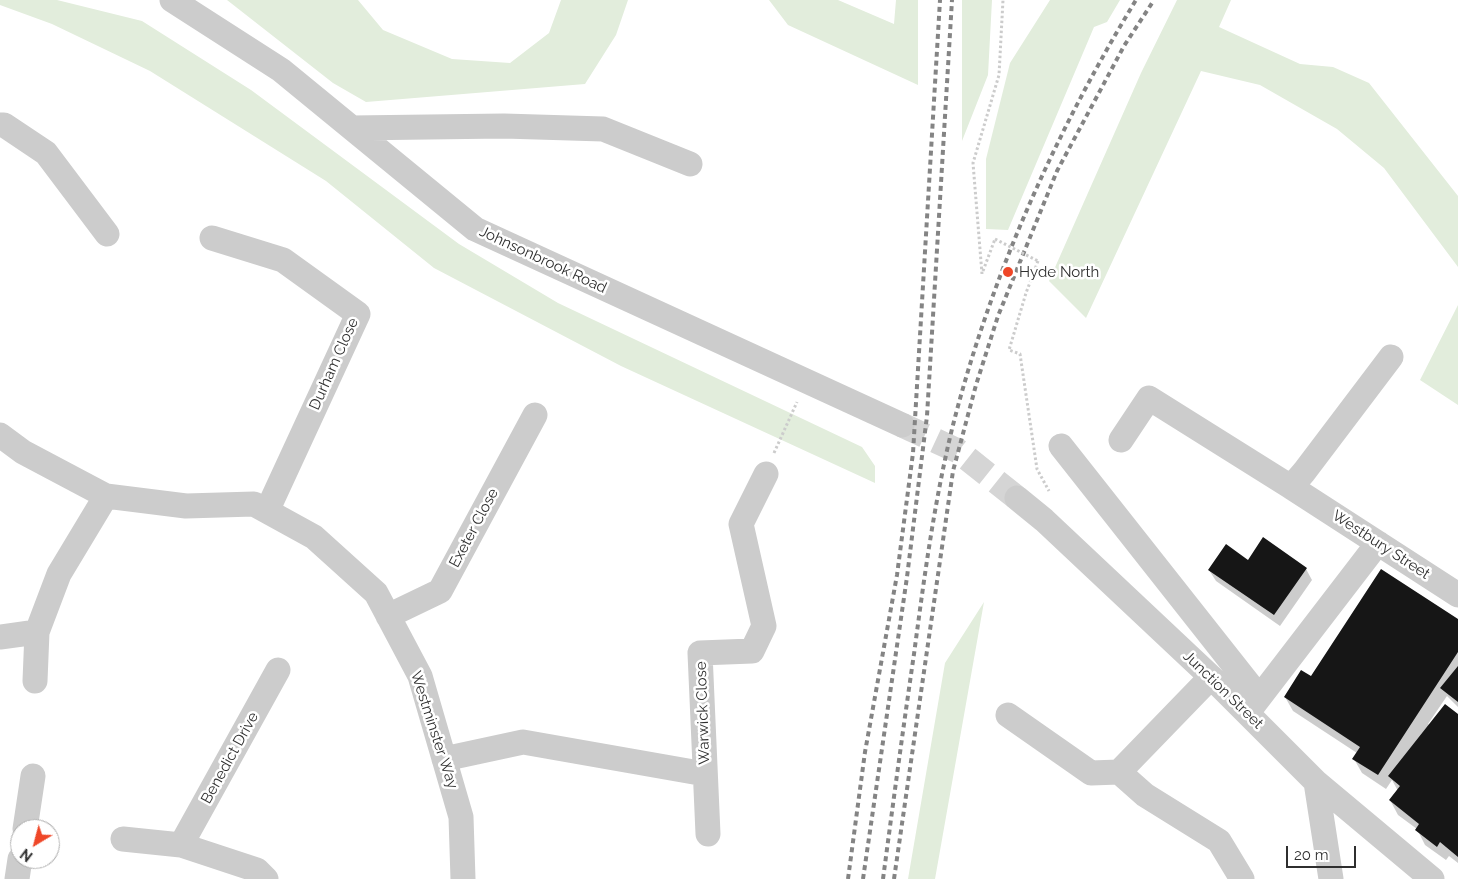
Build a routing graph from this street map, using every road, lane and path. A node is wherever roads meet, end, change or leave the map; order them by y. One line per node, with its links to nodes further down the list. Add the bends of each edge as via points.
1 (172, 0): 4 (street, Johnsonbrook Road, via 281,70)
2 (1003, 0): 15 (path, bridge, via 1000,75 972,163 982,274 995,239 1038,261 1009,350 1020,354)
3 (0, 125): 6 (street, via 46,153)
4 (352, 128): 5 (street, via 504,126 604,129); 9 (street, Johnsonbrook Road, via 475,229)
5 (690, 164)
6 (107, 234)
7 (212, 238): 20 (street, Durham Close, via 283,260 358,314)
8 (1391, 357): 17 (street, via 1304,472)
9 (806, 380): 11 (street, Johnsonbrook Road); 16 (path)
10 (535, 415): 23 (street, Exeter Close, via 440,591)
11 (902, 425)
12 (0, 435): 18 (street, Westminster Way, via 23,452)
13 (1121, 440): 17 (street, Westbury Street, via 1148,398)
14 (1061, 446): 29 (street, via 1252,688)
15 (1037, 469)
16 (766, 474): 33 (street, Warwick Close, via 741,524 764,626 752,651 700,653)
17 (1298, 491): 21 (street, Westbury Street)
18 (106, 496): 20 (street, Westminster Way, via 186,506 254,504); 24 (street, via 59,574)
19 (1017, 498): 27 (street, Junction Street)
20 (267, 511): 23 (street, Westminster Way, via 314,537 376,593)
21 (1378, 543): 22 (street, Westbury Street); 29 (street)
22 (1458, 595)
23 (388, 616): 31 (street, Westminster Way, via 420,676)
24 (37, 632): 25 (street); 28 (street)
25 (0, 637)
26 (278, 670): 39 (street, Benedict Drive)
27 (1211, 678): 29 (street, Junction Street); 32 (street)
28 (35, 681)
29 (1248, 714): 35 (street, Junction Street)
30 (1008, 715): 32 (street, via 1091,772)
31 (444, 759): 33 (street, Warwick Close, via 523,742); 41 (street, Westminster Way, via 461,817)
32 (1119, 772): 42 (street, via 1145,795 1219,841)
33 (705, 774): 37 (street, Warwick Close)
34 (33, 776): 36 (street)
35 (1316, 782): 43 (street); 44 (street, Junction Street)
36 (27, 819)
37 (708, 834)
38 (123, 839): 39 (street)
39 (181, 845): 40 (street, via 257,870)
40 (266, 879)
41 (463, 879)
42 (1242, 879)
43 (1331, 879)
44 (1432, 879)

